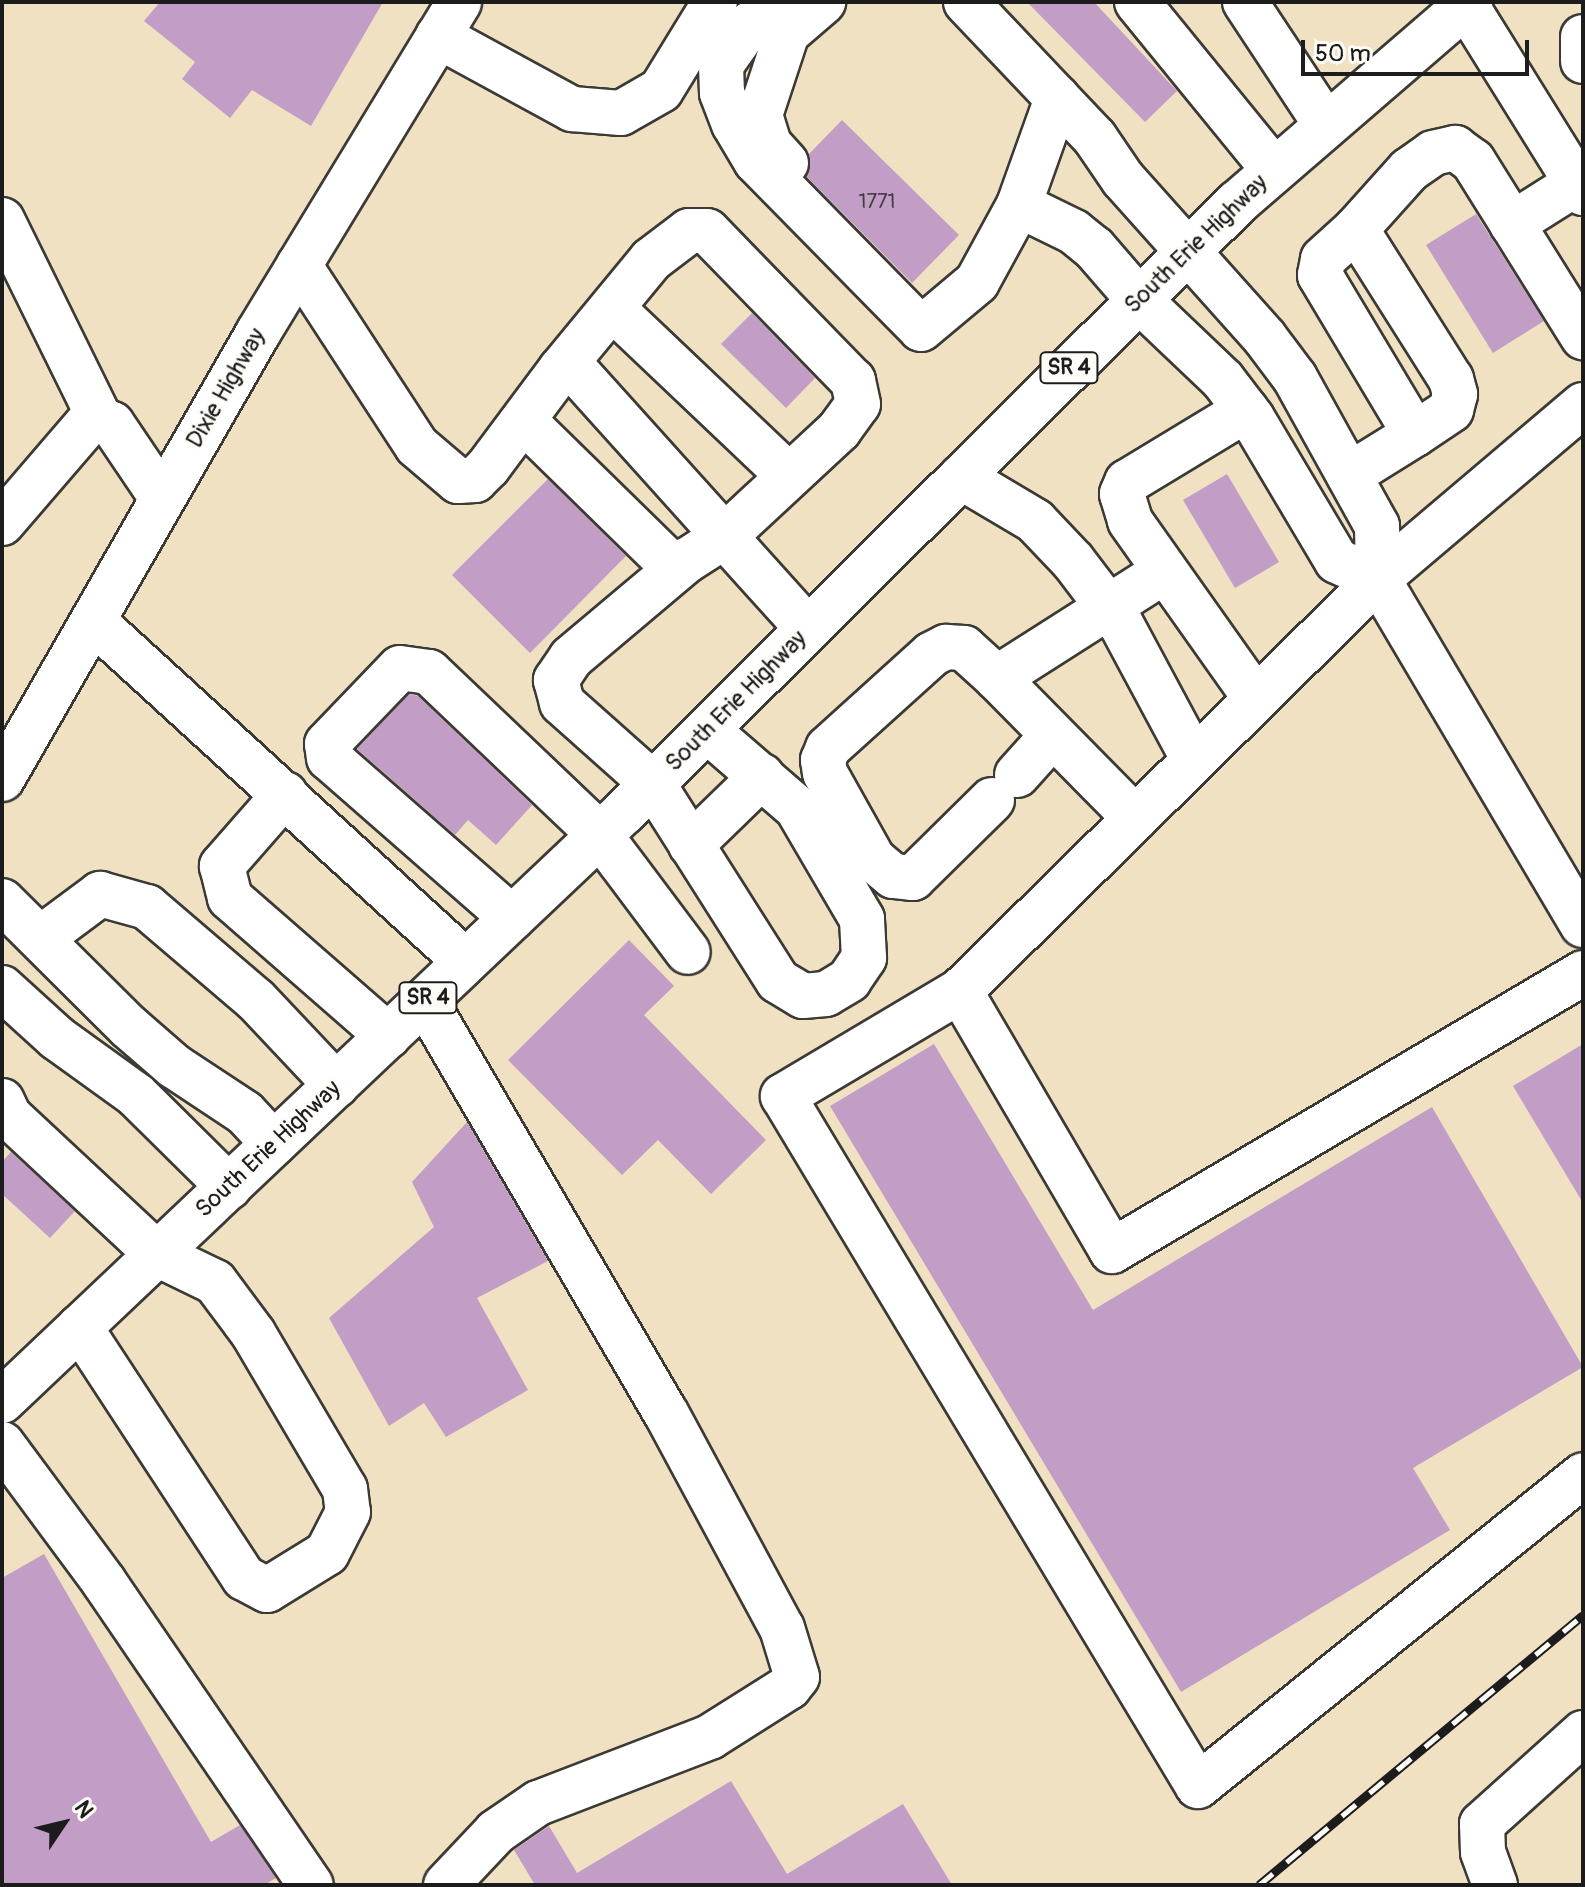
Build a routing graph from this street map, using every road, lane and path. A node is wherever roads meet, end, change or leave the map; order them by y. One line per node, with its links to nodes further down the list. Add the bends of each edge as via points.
1 (715, 2): 8 (main road, via 661,90 621,113 572,109)
2 (823, 2): 7 (main road)
3 (966, 2): 11 (main road)
4 (1137, 2): 13 (main road)
5 (1245, 2): 12 (main road)
6 (1467, 3): 12 (main road, South Erie Highway / SR 4); 14 (main road)
7 (786, 18): 23 (main road, via 760,115 769,144); 23 (main road, via 750,24 721,65 722,93 734,124 756,161 921,329)
8 (448, 19): 20 (main road, Dixie Highway)
9 (1583, 37): 10 (main road)
10 (1583, 61)
11 (1057, 98): 15 (main road); 19 (main road)
12 (1326, 125): 13 (main road, South Erie Highway / SR 4)
13 (1274, 170): 19 (main road, South Erie Highway / SR 4)
14 (1577, 174): 17 (main road)
15 (1019, 205): 21 (main road, via 1074,232); 23 (main road, via 977,282)
16 (2, 220): 28 (main road)
17 (1512, 224): 18 (main road, via 1473,161 1455,148 1433,153 1409,170); 24 (main road)
18 (1356, 229): 30 (main road, via 1323,259 1320,275); 30 (main road, via 1451,379 1451,410)
19 (1186, 253): 21 (main road, South Erie Highway / SR 4); 31 (main road, via 1295,378)
20 (299, 265): 29 (main road, via 417,446 458,481 475,480); 34 (main road, Dixie Highway)
21 (1138, 299): 27 (main road, via 1223,380); 33 (main road, South Erie Highway / SR 4)
22 (612, 308): 25 (main road); 32 (main road); 32 (main road, via 651,260 689,231 707,231 853,381 858,404)
23 (935, 317)
24 (1583, 337)
25 (561, 369): 29 (main road); 36 (main road, via 574,369)
26 (1583, 405): 39 (main road)
27 (1246, 410): 38 (main road, via 1127,482 1122,494 1130,521); 39 (main road, via 1337,561)
28 (100, 419): 34 (main road, via 112,424); 35 (main road, via 88,423)
29 (524, 421): 37 (main road, via 669,563)
30 (1415, 434): 31 (main road)
31 (1349, 475): 39 (main road, via 1377,526)
32 (789, 476): 36 (main road)
33 (961, 477): 40 (main road, via 1035,521); 42 (main road, South Erie Highway / SR 4)
34 (162, 498): 41 (main road, Dixie Highway)
35 (2, 523)
36 (725, 536): 37 (main road); 42 (main road)
37 (686, 561): 50 (main road, via 571,658 556,680 562,703)
38 (1165, 571): 40 (main road); 44 (main road)
39 (1378, 579): 44 (main road); 57 (main road)
40 (1110, 608): 43 (main road); 47 (main road)
41 (93, 621): 49 (main road, Dixie Highway); 51 (main road)
42 (808, 629): 45 (main road, South Erie Highway / SR 4)
43 (997, 678): 46 (main road); 46 (main road, via 964,648 946,647 828,748 825,773 873,859 893,876 913,878)
44 (1256, 699): 47 (main road)
45 (707, 730): 48 (main road); 50 (main road, South Erie Highway / SR 4)
46 (1052, 736): 52 (main road)
47 (1194, 760): 52 (main road)
48 (762, 776): 54 (main road); 54 (main road, via 797,808 862,919 864,958 849,980 826,994 803,996 778,981)
49 (2, 779)
50 (653, 784): 53 (main road, South Erie Highway / SR 4); 54 (main road)
51 (285, 794): 60 (main road); 65 (main road, via 222,866 230,898)
52 (1135, 818): 63 (main road)
53 (600, 835): 56 (main road, South Erie Highway / SR 4); 56 (main road, via 429,672 400,668 327,744 329,758); 59 (main road)
54 (691, 845)
55 (2, 901): 58 (main road)
56 (512, 918): 60 (main road, South Erie Highway / SR 4)
57 (1583, 925)
58 (41, 938): 66 (main road, via 100,894 147,907 256,1000); 68 (main road, via 129,1027 174,1066 245,1113)
59 (688, 952)
60 (466, 962): 64 (main road, South Erie Highway / SR 4)
61 (1583, 973): 63 (main road, via 1112,1251)
62 (2, 988): 69 (main road, via 57,1038 136,1095)
63 (960, 991): 74 (main road, via 783,1096 1198,1786)
64 (425, 1001): 65 (main road, South Erie Highway / SR 4); 78 (main road, via 666,1413 782,1628 797,1677 710,1737 538,1803 496,1832)
65 (388, 1036): 66 (main road, South Erie Highway / SR 4)
66 (336, 1085): 68 (main road, South Erie Highway / SR 4)
67 (2, 1101): 70 (main road, via 9,1116)
68 (274, 1144): 69 (main road, South Erie Highway / SR 4)
69 (229, 1187): 70 (main road, South Erie Highway / SR 4)
70 (157, 1254): 71 (main road, South Erie Highway / SR 4); 71 (main road, via 215,1282 253,1333 345,1489 348,1512 327,1553 267,1590 244,1578)
71 (80, 1327): 72 (main road, South Erie Highway / SR 4)
72 (2, 1401)
73 (2, 1444): 75 (main road)
74 (1583, 1475)
75 (14, 1491): 77 (main road, via 104,1582)
76 (1583, 1733): 79 (main road, via 1482,1824 1483,1852)
77 (311, 1885)
78 (446, 1885)
79 (1495, 1885)

